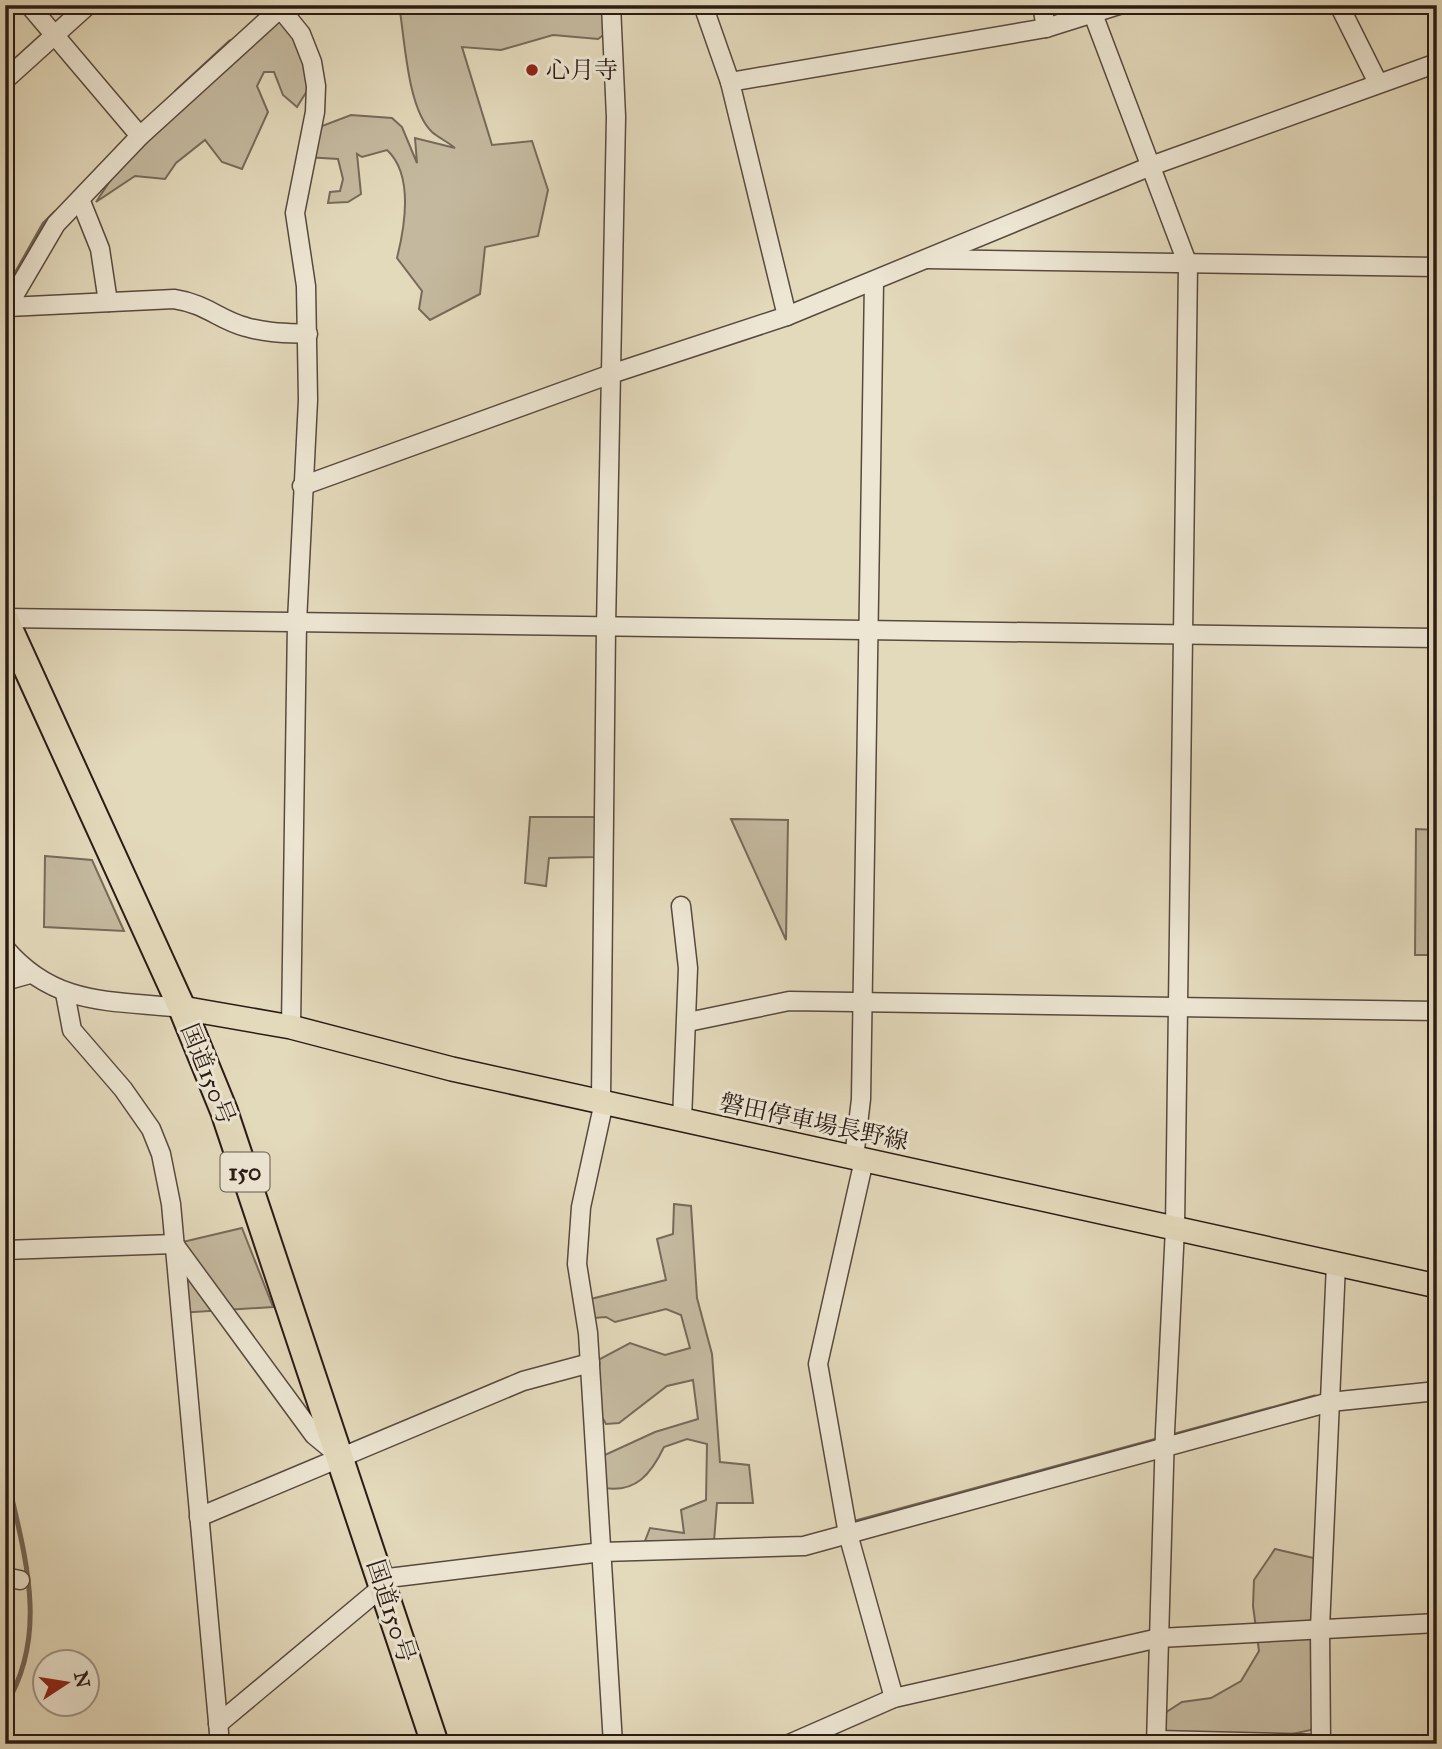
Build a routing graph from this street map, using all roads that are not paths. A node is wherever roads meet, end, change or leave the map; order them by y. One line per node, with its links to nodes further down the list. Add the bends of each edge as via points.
1 (29, 5): 11 (street)
2 (88, 5): 11 (street)
3 (611, 5): 27 (street, via 616,117)
4 (703, 5): 14 (street)
5 (1042, 5): 10 (street)
6 (1119, 5): 9 (street)
7 (1339, 5): 15 (street)
8 (282, 7): 16 (street); 26 (street, via 301,34 316,86 295,213)
9 (1094, 9): 10 (street); 17 (street)
10 (1046, 28): 14 (street)
11 (54, 36): 13 (street); 16 (street)
12 (1437, 63): 15 (street)
13 (5, 80)
14 (730, 82): 25 (street)
15 (1378, 83): 17 (street)
16 (141, 136): 18 (street)
17 (1151, 166): 19 (street); 20 (street)
18 (80, 199): 23 (street, via 100,249); 24 (street, via 56,224)
19 (920, 259): 20 (street); 22 (street)
20 (1188, 265): 21 (street); 33 (street)
21 (1437, 267)
22 (874, 282): 25 (street); 32 (street)
23 (108, 302): 24 (street); 26 (street, via 197,302 244,327)
24 (7, 309)
25 (787, 316): 27 (street)
26 (308, 334): 28 (street)
27 (611, 374): 28 (street); 31 (street)
28 (302, 486): 30 (street)
29 (5, 619): 30 (street); 42 (highway, 国道150号 / 150)
30 (297, 622): 31 (street); 45 (street)
31 (606, 627): 32 (street); 46 (street)
32 (867, 631): 33 (street); 40 (street)
33 (1184, 635): 34 (street); 41 (street)
34 (1437, 638)
35 (681, 906): 44 (street)
36 (5, 948): 37 (street)
37 (30, 974): 38 (street); 39 (street)
38 (5, 981)
39 (65, 993): 42 (street); 50 (street, via 72,1030 151,1129 171,1204)
40 (863, 1001): 41 (street); 44 (street, via 789,1001); 48 (street)
41 (1178, 1007): 43 (street); 49 (street)
42 (182, 1008): 45 (main road, 磐田停車場長野線); 58 (highway, 国道150号 / 150, via 224,1111)
43 (1437, 1011)
44 (688, 1021): 47 (street)
45 (291, 1027): 46 (main road, 磐田停車場長野線, via 440,1066)
46 (603, 1101): 47 (main road, 磐田停車場長野線); 54 (street, via 580,1207 578,1241)
47 (682, 1120): 48 (main road, 磐田停車場長野線)
48 (859, 1159): 49 (main road, 磐田停車場長野線); 60 (street, via 818,1364)
49 (1175, 1228): 52 (main road, 磐田停車場長野線); 57 (street)
50 (174, 1244): 51 (street); 58 (street, via 314,1435); 59 (street)
51 (5, 1250)
52 (1336, 1264): 53 (main road, 磐田停車場長野線); 56 (street)
53 (1437, 1286)
54 (590, 1363): 58 (street, via 523,1381); 61 (street)
55 (1437, 1391): 56 (street)
56 (1330, 1402): 57 (street); 64 (street)
57 (1165, 1441): 60 (street); 65 (street)
58 (340, 1456): 59 (street); 62 (highway, 国道150号 / 150)
59 (200, 1517): 67 (street)
60 (844, 1535): 61 (street, via 804,1546); 66 (street)
61 (602, 1552): 62 (street); 71 (street)
62 (381, 1583): 67 (street); 70 (highway, 国道150号 / 150)
63 (1437, 1623): 64 (street)
64 (1320, 1628): 65 (street); 73 (street)
65 (1159, 1638): 66 (street); 68 (street)
66 (894, 1698): 72 (street)
67 (218, 1724): 69 (street)
68 (1156, 1742): 73 (street)
69 (220, 1744)
70 (435, 1744)
71 (613, 1744)
72 (789, 1744)
73 (1321, 1744)

